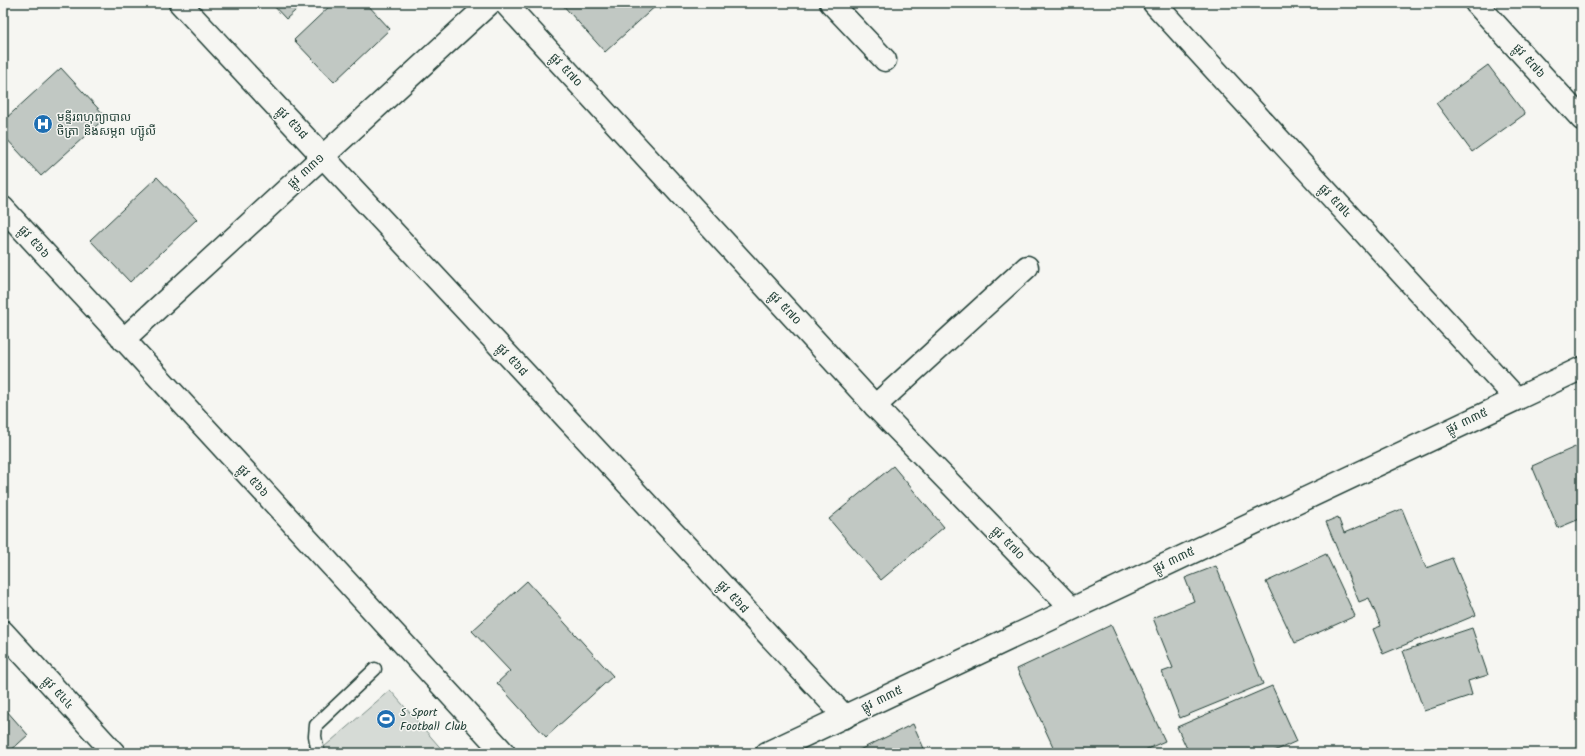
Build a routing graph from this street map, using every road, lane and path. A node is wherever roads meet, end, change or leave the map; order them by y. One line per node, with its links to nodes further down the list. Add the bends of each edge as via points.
1 (180, 3): 9 (street, ផ្លូវ ៥៦៨)
2 (490, 3): 9 (street, ផ្លូវ ៣៣១)
3 (505, 3): 15 (street, ផ្លូវ ៥៧០)
4 (831, 3): 7 (street)
5 (1154, 3): 14 (street, ផ្លូវ ៥៧៤)
6 (1476, 3): 8 (street, ផ្លូវ ៥៧៦)
7 (885, 60)
8 (1582, 119)
9 (323, 157): 12 (street, ផ្លូវ ៣៣១); 19 (street, ផ្លូវ ៥៦៨)
10 (3, 208): 12 (street, ផ្លូវ ៥៦៦)
11 (1027, 267): 15 (street)
12 (123, 340): 22 (street, ផ្លូវ ៥៦៦)
13 (1582, 368): 14 (street, ផ្លូវ ៣៣៥)
14 (1516, 398): 16 (street, ផ្លូវ ៣៣៥)
15 (875, 406): 16 (street, ផ្លូវ ៥៧០)
16 (1071, 608): 19 (street, ផ្លូវ ៣៣៥)
17 (3, 632): 20 (street, ផ្លូវ ៥៤៤)
18 (375, 669): 21 (lane, via 316,725)
19 (845, 717): 23 (street, ផ្លូវ ៣៣៥)
20 (114, 753)
21 (318, 753)
22 (504, 753)
23 (767, 753)

